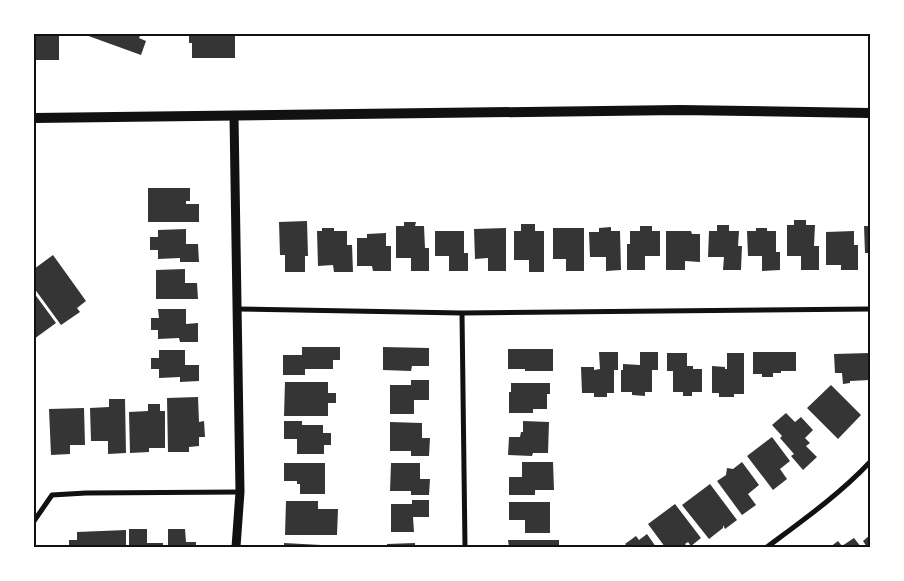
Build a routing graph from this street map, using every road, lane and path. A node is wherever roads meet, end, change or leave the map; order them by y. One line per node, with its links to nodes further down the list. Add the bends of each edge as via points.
1 (870, 113): 2 (main road, via 680,110)
2 (234, 116): 3 (main road); 4 (street)
3 (34, 118)
4 (237, 309): 6 (street); 8 (street)
5 (870, 309): 6 (street)
6 (462, 313): 11 (street)
7 (870, 462): 12 (street, via 810,515)
8 (240, 492): 9 (street, via 52,495); 10 (street)
9 (34, 521)
10 (236, 547)
11 (465, 547)
12 (767, 547)

